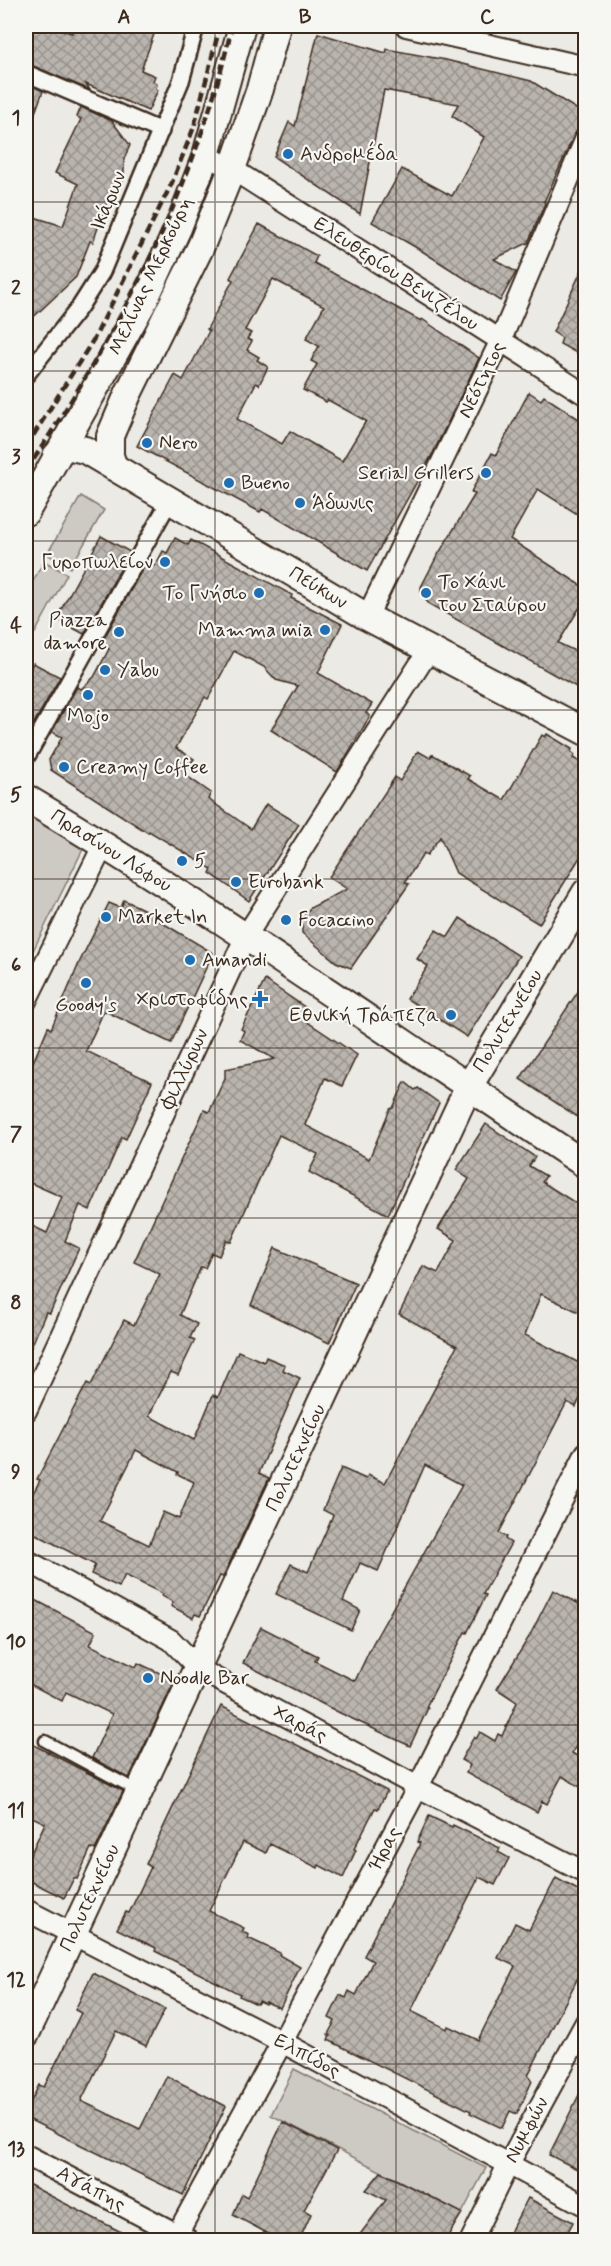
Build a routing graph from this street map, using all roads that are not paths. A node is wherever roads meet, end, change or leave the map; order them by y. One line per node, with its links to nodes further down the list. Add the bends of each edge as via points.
1 (196, 26): 7 (street, Ικάρων, via 181,81)
2 (242, 26): 9 (street, Μελίνας Μερκούρη)
3 (277, 26): 10 (street, Μελίνας Μερκούρη)
4 (406, 26): 5 (street)
5 (585, 67)
6 (26, 74): 7 (street)
7 (160, 131): 12 (street, Ικάρων, via 102,272)
8 (585, 138): 11 (street, Νεότητος)
9 (206, 155): 10 (street, Ελευθερίου Βενιζέλου); 14 (street, Μελίνας Μερκούρη, via 144,301)
10 (232, 169): 11 (street, Ελευθερίου Βενιζέλου); 15 (street, Μελίνας Μερκούρη, via 201,246 110,436)
11 (500, 342): 13 (street, Ελευθερίου Βενιζέλου); 18 (street, Νεότητος)
12 (26, 375)
13 (585, 395)
14 (56, 456): 15 (street, Πεύκων, via 66,446 85,450); 17 (street, Μελίνας Μερκούρη)
15 (114, 467): 16 (street, Πεύκων)
16 (170, 500): 18 (street, Πεύκων); 21 (street)
17 (26, 512)
18 (367, 617): 19 (street, Πεύκων)
19 (429, 650): 20 (street, Πεύκων); 25 (street, Φιλλύρων)
20 (585, 732)
21 (26, 758)
22 (26, 798): 23 (street, Πρασίνου Λόφου)
23 (104, 844): 25 (street, Πρασίνου Λόφου); 26 (street)
24 (585, 892): 28 (street, Πολυτεχνείου)
25 (246, 936): 28 (street, Πρασίνου Λόφου); 30 (street, Φιλλύρων)
26 (31, 976): 27 (street)
27 (26, 1002)
28 (468, 1088): 29 (street, Πρασίνου Λόφου); 33 (street, Πολυτεχνείου)
29 (585, 1165)
30 (26, 1411)
31 (585, 1453): 35 (street, Ήρας)
32 (26, 1560): 33 (street, Χαράς, via 171,1640)
33 (198, 1668): 35 (street, Χαράς); 36 (street, Πολυτεχνείου)
34 (45, 1742): 36 (lane)
35 (418, 1787): 37 (street, Χαράς); 42 (street, Ήρας)
36 (140, 1792): 39 (street, Πολυτεχνείου)
37 (585, 1872)
38 (26, 1910): 39 (street, Ελπίδος)
39 (73, 1935): 41 (street, Πολυτεχνείου); 42 (street, Ελπίδος)
40 (585, 2022): 44 (street, Νυμφών)
41 (26, 2034)
42 (282, 2042): 44 (street, Ελπίδος); 46 (street, Ήρας)
43 (26, 2155): 46 (street, Αγάπης)
44 (508, 2165): 45 (street, Ελπίδος); 47 (street, Νυμφών)
45 (585, 2206)
46 (180, 2239)
47 (471, 2241)

